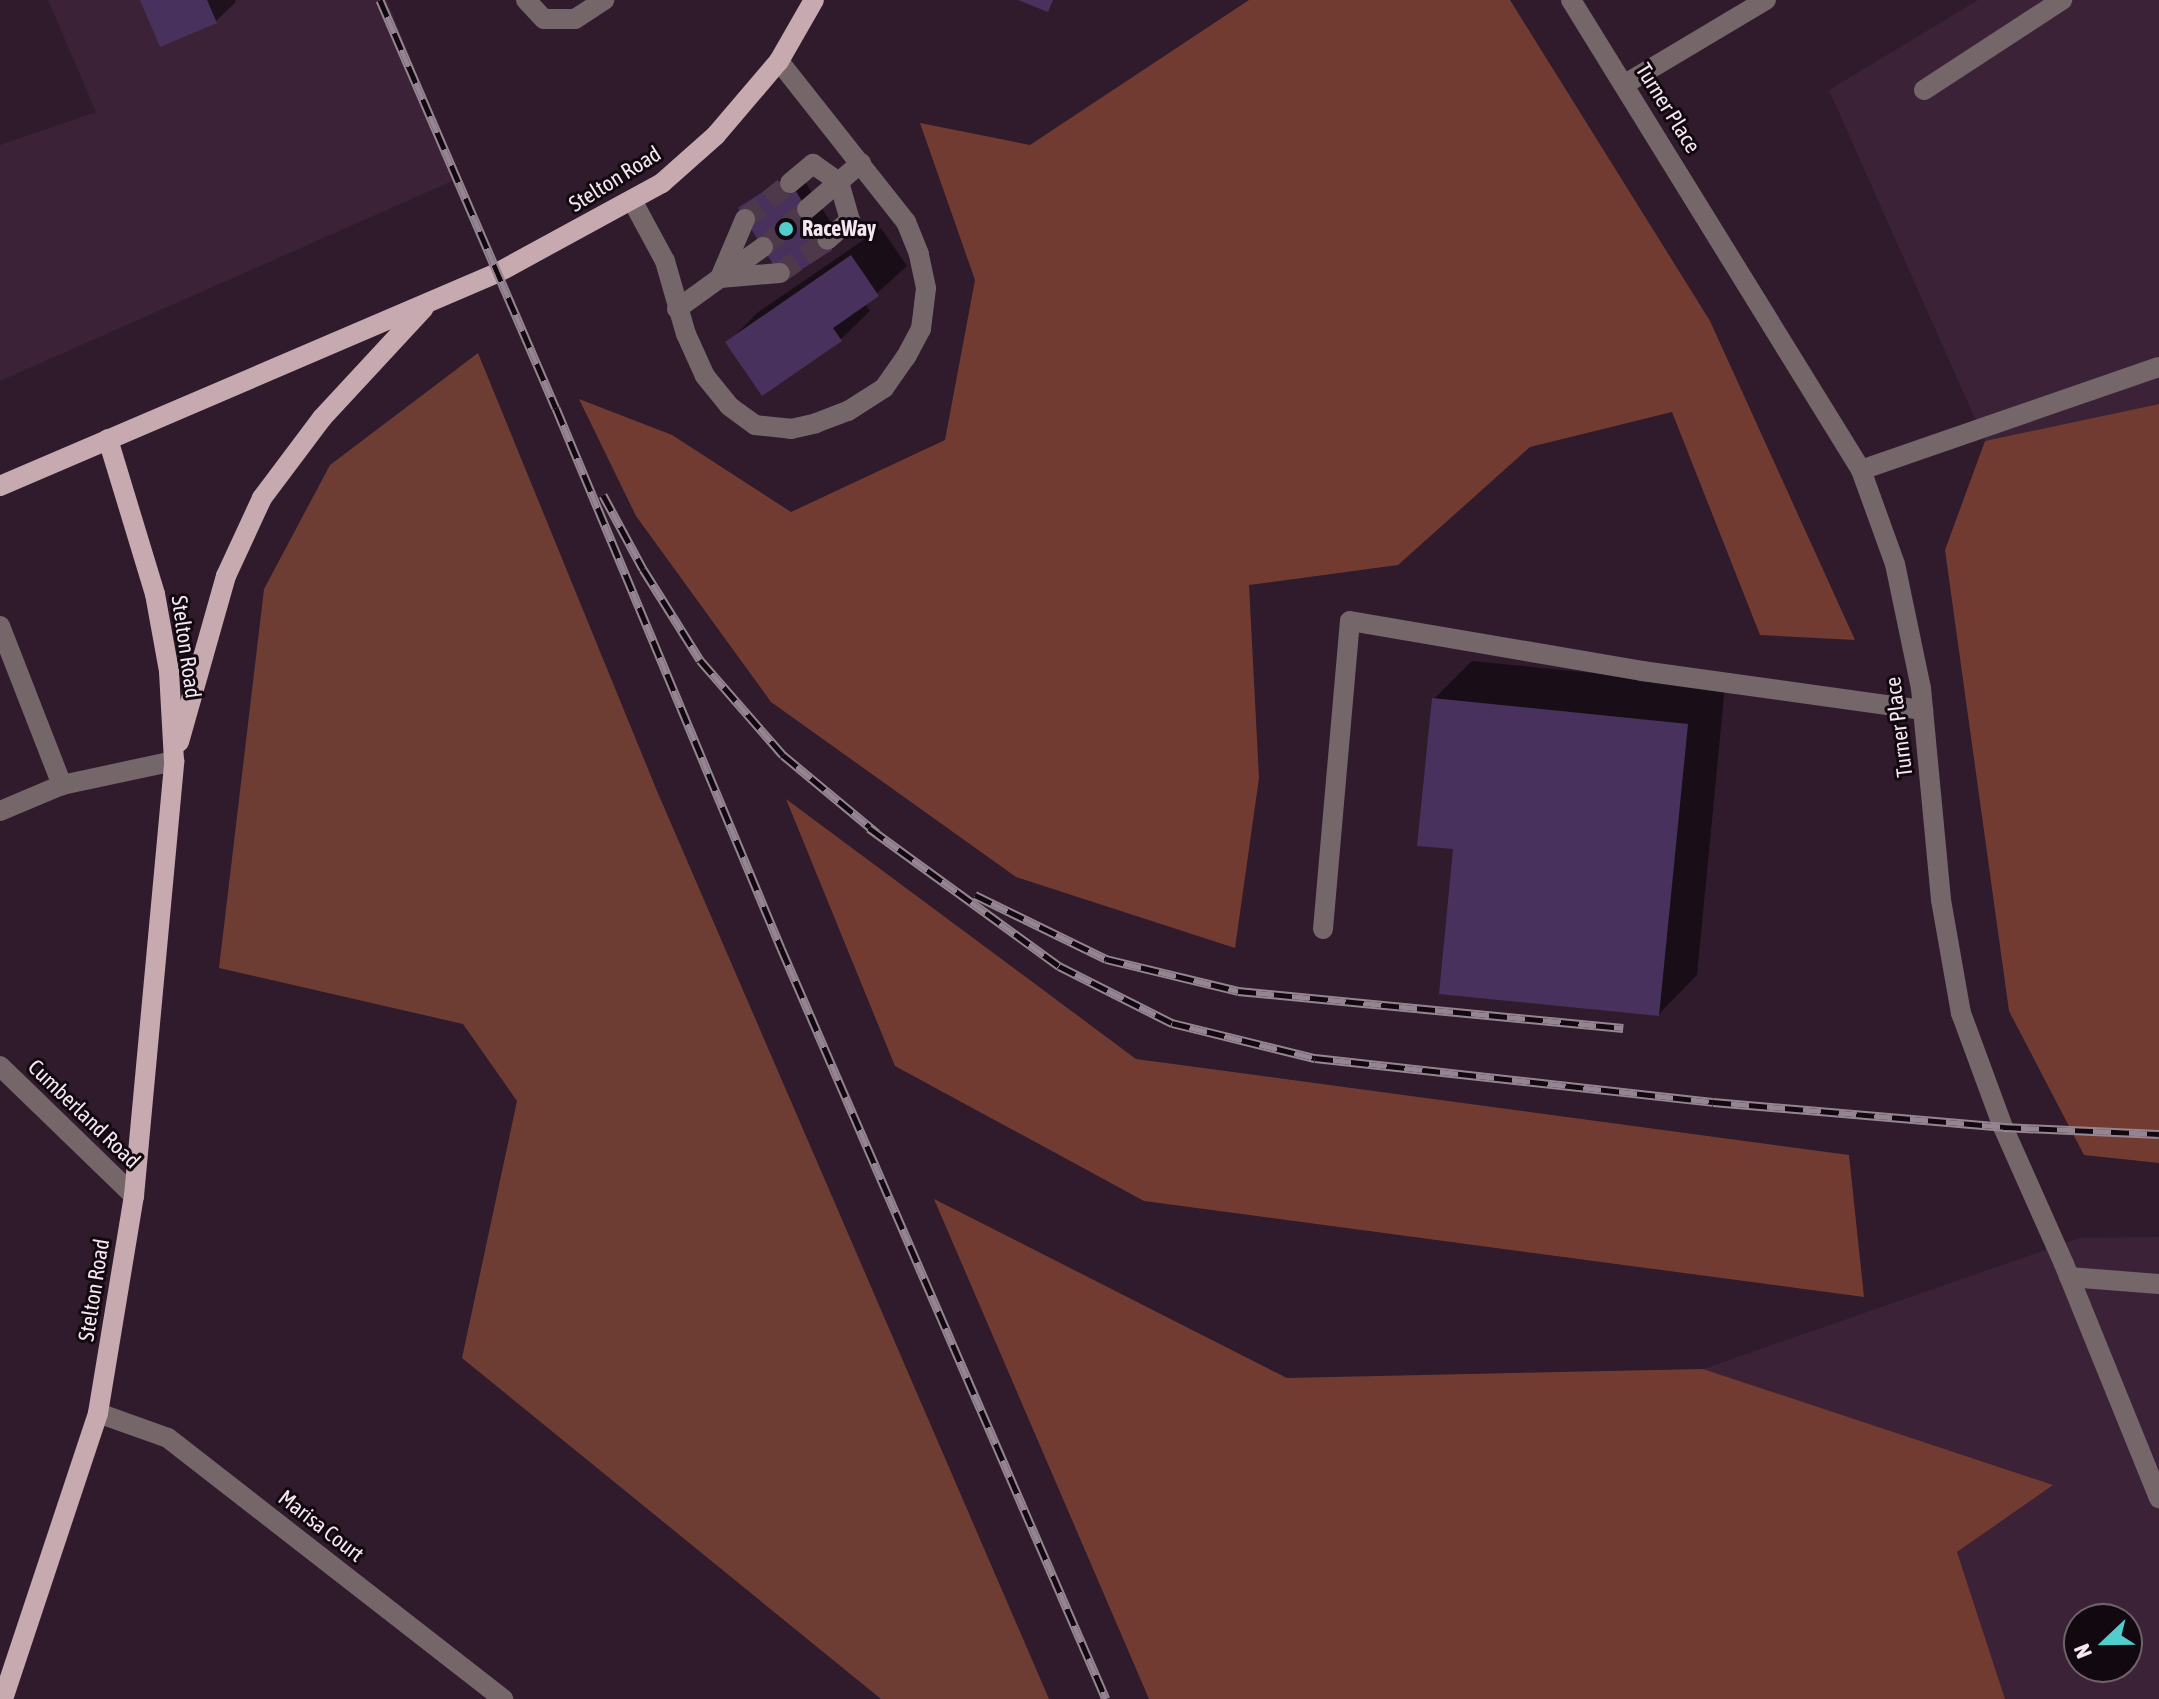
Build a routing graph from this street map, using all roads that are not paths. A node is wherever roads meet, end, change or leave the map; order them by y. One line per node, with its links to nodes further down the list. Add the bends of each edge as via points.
1 (526, 0): 2 (street, via 544,19 575,19)
2 (604, 0)
3 (814, 0): 7 (main road, Stelton Road)
4 (1571, 0): 8 (street, Turner Place)
5 (1766, 0): 8 (street)
6 (2062, 0): 9 (street)
7 (779, 61): 10 (street); 13 (main road, Stelton Road, via 716,135 662,183)
8 (1625, 84): 24 (street, Turner Place)
9 (1924, 90)
10 (861, 163): 11 (street); 21 (street, via 906,222 926,288 921,329 884,388 816,423 791,429 755,425 729,406 705,376)
11 (839, 182): 12 (street, via 813,164); 14 (street); 16 (street, via 850,220)
12 (790, 183)
13 (632, 200): 20 (main road, Stelton Road, via 497,273); 21 (street, via 665,261)
14 (807, 209)
15 (745, 219): 19 (street)
16 (827, 240)
17 (763, 247): 19 (street)
18 (780, 273): 19 (street)
19 (720, 278): 21 (street)
20 (429, 302): 23 (main road, Stelton Road); 28 (main road, via 322,418 262,498 226,576)
21 (677, 309)
22 (2159, 367): 24 (street)
23 (108, 439): 25 (main road); 28 (main road, Stelton Road, via 155,594 169,671)
24 (1861, 470): 27 (street, Turner Place, via 1895,564)
25 (0, 486)
26 (0, 626): 29 (street)
27 (1923, 710): 31 (street, via 1642,671 1350,621); 34 (street, Turner Place, via 1941,900 1961,1013 2003,1127)
28 (174, 761): 29 (street); 33 (main road, Stelton Road)
29 (62, 785): 30 (street)
30 (0, 811)
31 (1323, 929)
32 (0, 1066): 33 (street, Cumberland Road)
33 (134, 1196): 36 (main road, Stelton Road)
34 (2069, 1277): 35 (street); 37 (street, Turner Place)
35 (2159, 1284)
36 (98, 1413): 38 (main road, Stelton Road); 39 (street, Marisa Court, via 168,1438)
37 (2159, 1498)
38 (3, 1699)
39 (503, 1699)

